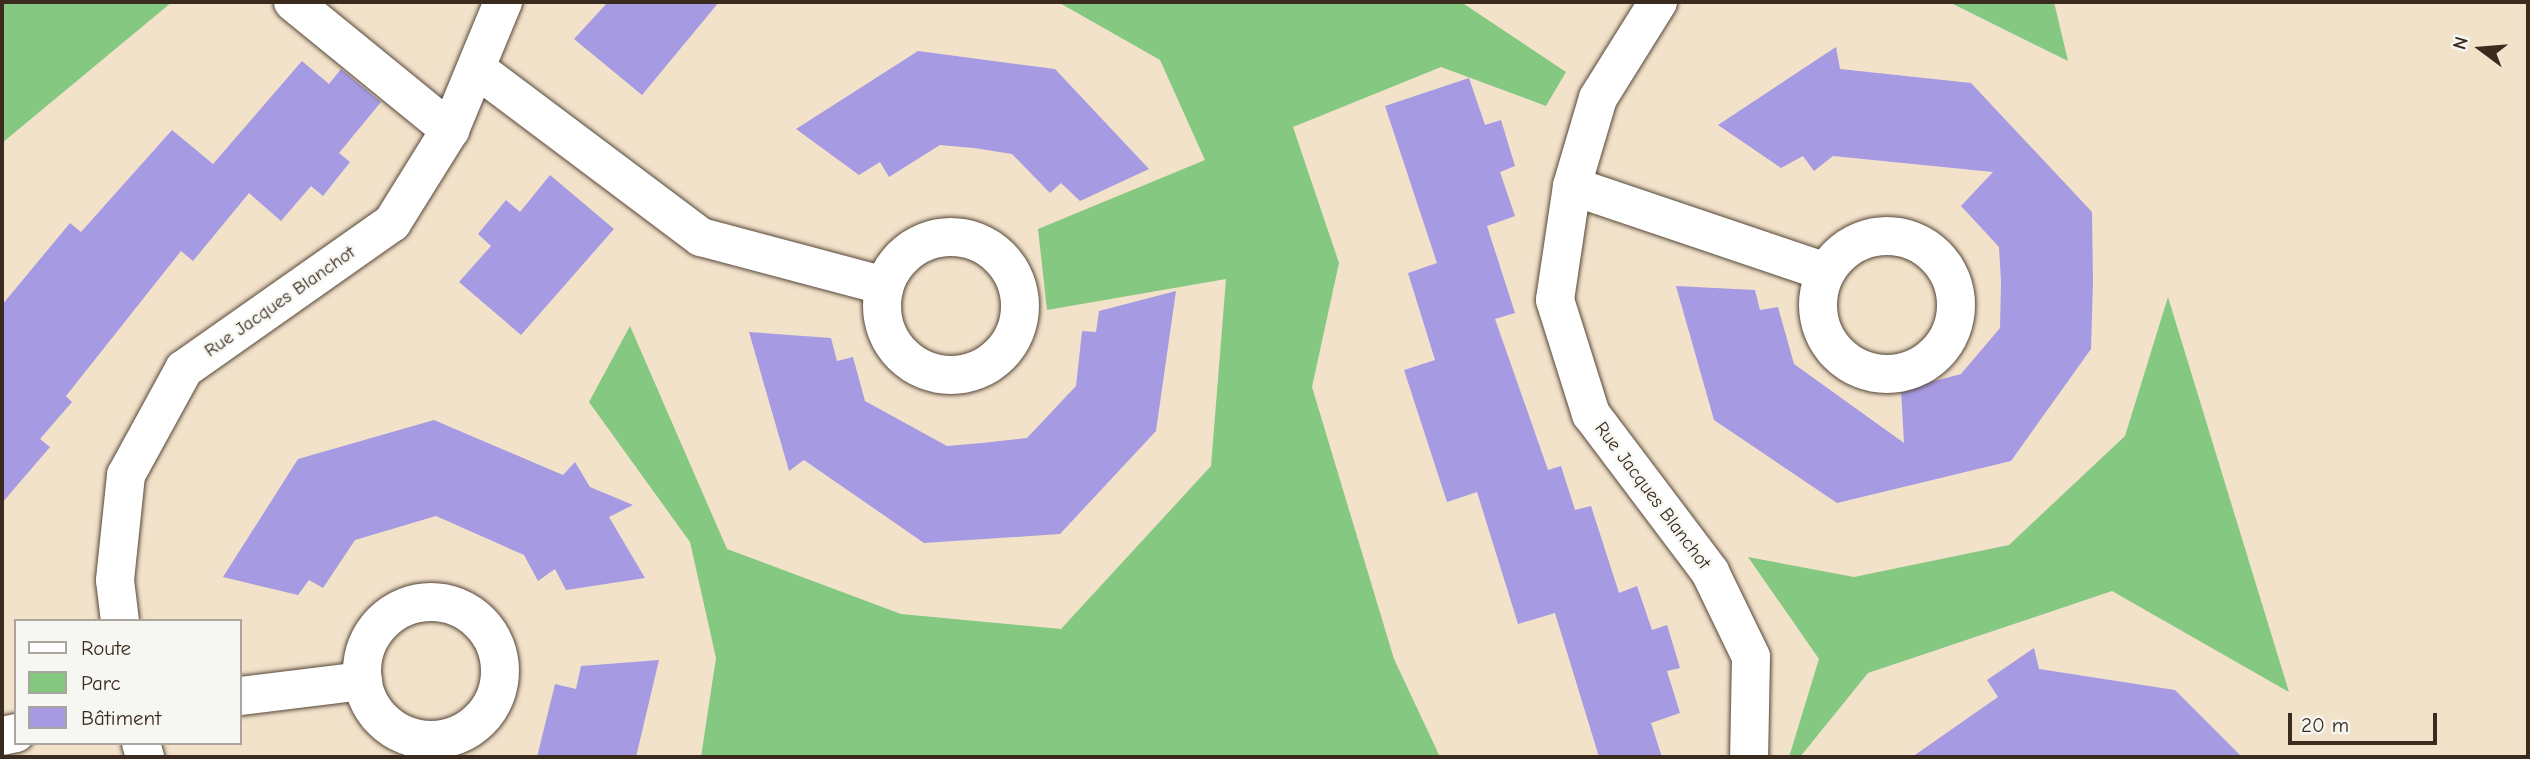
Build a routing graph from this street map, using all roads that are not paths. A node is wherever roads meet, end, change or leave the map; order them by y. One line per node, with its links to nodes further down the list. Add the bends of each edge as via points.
1 (293, 2): 5 (street)
2 (503, 2): 4 (street, Rue Jacques Blanchot)
3 (1658, 2): 6 (street, Rue Jacques Blanchot, via 1598,98)
4 (477, 69): 5 (street, Rue Jacques Blanchot); 8 (street, via 701,237)
5 (450, 130): 9 (street, Rue Jacques Blanchot, via 392,223 184,369 126,475 115,580)
6 (1572, 186): 7 (street); 12 (street, Rue Jacques Blanchot, via 1555,300 1559,313 1591,414 1710,572 1751,657)
7 (1826, 272)
8 (885, 286)
9 (120, 619)
10 (363, 681): 11 (street)
11 (242, 696)
12 (1749, 757)

